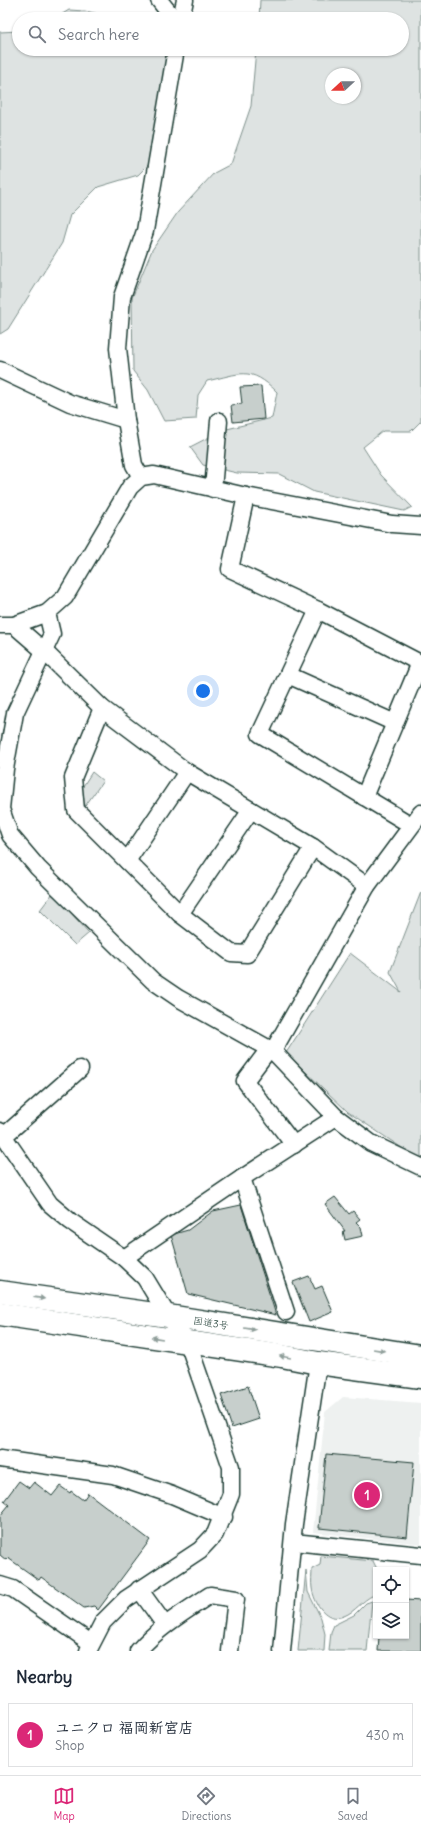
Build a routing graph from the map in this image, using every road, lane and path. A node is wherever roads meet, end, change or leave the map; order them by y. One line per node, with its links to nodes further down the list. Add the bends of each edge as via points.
1 (159, 0): 3 (street)
2 (185, 0): 4 (street)
3 (168, 12)
4 (182, 12)
5 (175, 56): 7 (street, via 145,231 122,297 118,348)
6 (0, 370): 7 (street, via 70,402)
7 (126, 420): 9 (street, via 134,465)
8 (219, 421): 10 (street)
9 (141, 477): 10 (street, via 154,475); 14 (street, via 130,487 65,597)
10 (213, 489): 11 (street)
11 (246, 496): 12 (street, via 392,524); 13 (street, via 230,569)
12 (421, 526)
13 (318, 610): 17 (street); 19 (street, via 420,663)
14 (47, 613): 15 (street); 16 (street, via 52,634)
15 (7, 625): 16 (street)
16 (44, 651): 18 (street); 29 (street, via 15,713 5,768 1,810 10,835 38,868 153,981 178,998)
17 (288, 675): 19 (street); 21 (street, via 260,734)
18 (102, 708): 20 (street); 26 (street, via 73,778 76,810)
19 (395, 723): 21 (street)
20 (186, 772): 22 (street); 26 (street)
21 (364, 797): 24 (street)
22 (251, 810): 25 (street); 28 (street)
23 (421, 813): 24 (street)
24 (411, 825): 27 (street)
25 (313, 848): 27 (street); 28 (street, via 247,954 231,953)
26 (127, 862): 28 (street)
27 (368, 886): 29 (street)
28 (180, 914)
29 (271, 1050): 31 (street); 33 (street, via 245,1081)
30 (80, 1069): 32 (street)
31 (336, 1117): 33 (street); 34 (street, via 371,1143)
32 (2, 1133): 36 (street, via 50,1204)
33 (294, 1145): 35 (street)
34 (421, 1167)
35 (242, 1178): 36 (street); 38 (street)
36 (124, 1258): 40 (street, via 145,1278)
37 (0, 1292): 40 (highway, 国道3号, one-way to 40)
38 (286, 1312)
39 (0, 1314): 41 (highway, one-way to 39)
40 (168, 1316): 41 (street); 42 (highway, 国道3号, one-way to 42)
41 (188, 1343): 43 (highway, one-way to 41); 46 (street, via 231,1467 231,1494)
42 (421, 1356)
43 (318, 1363): 44 (highway); 47 (street)
44 (421, 1377)
45 (0, 1459): 46 (street, via 113,1475 172,1495)
46 (224, 1517): 50 (street, via 215,1534 200,1550)
47 (293, 1542): 48 (street); 55 (street)
48 (421, 1556)
49 (0, 1586): 52 (street, via 13,1589)
50 (139, 1589): 51 (street); 52 (street, via 104,1622)
51 (165, 1624): 53 (street); 54 (street, via 210,1595 236,1599)
52 (90, 1647)
53 (138, 1651)
54 (230, 1651)
55 (282, 1651)

